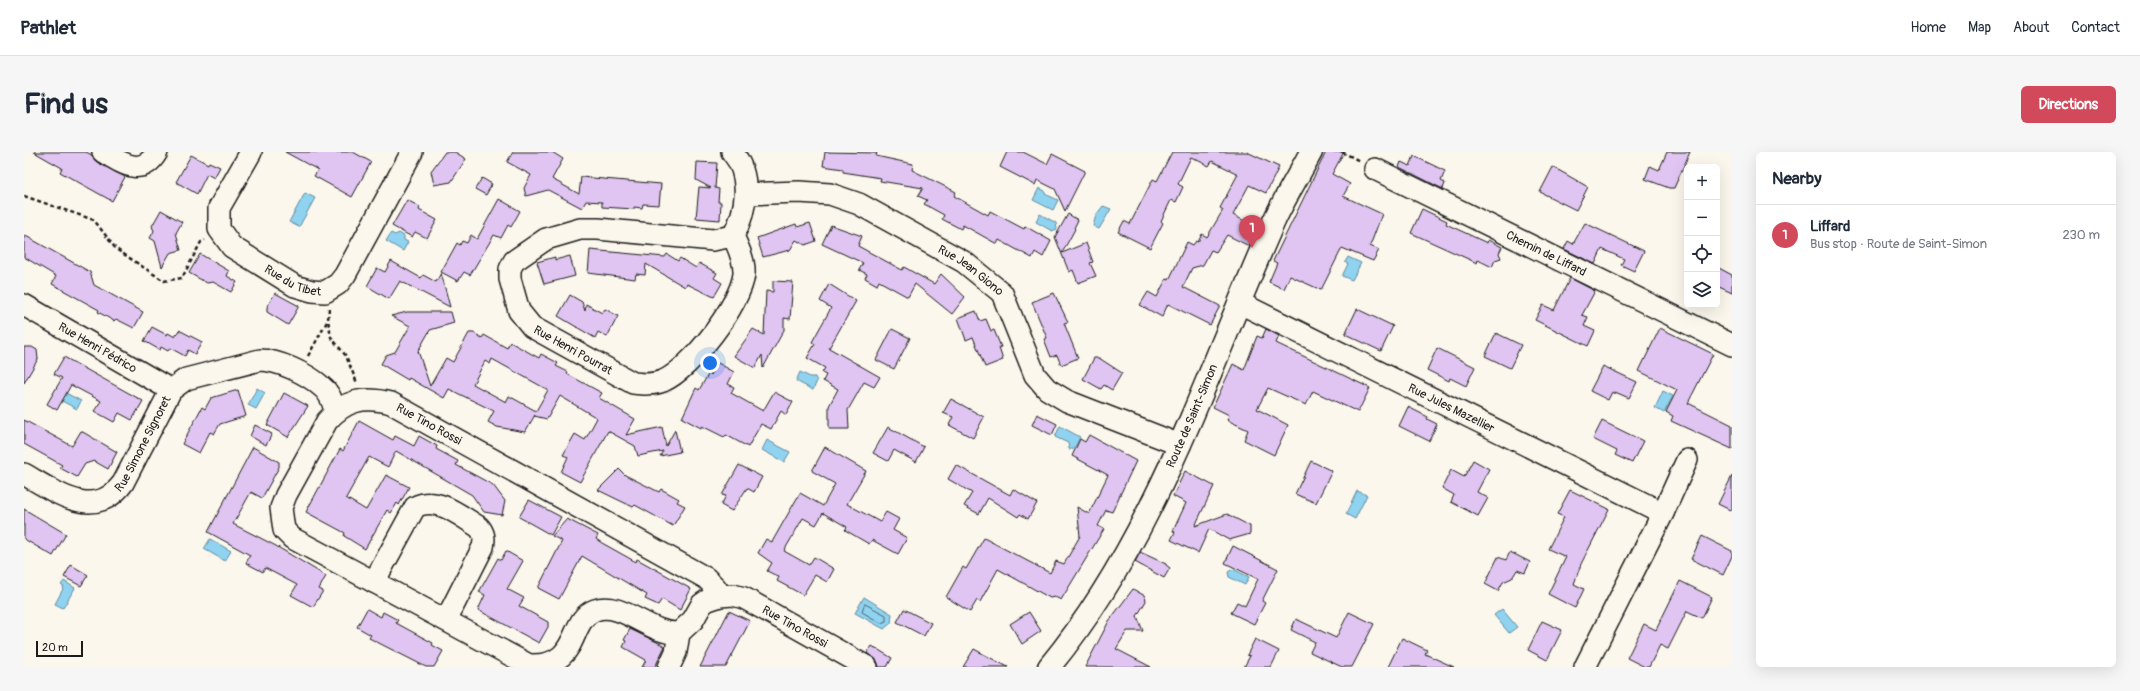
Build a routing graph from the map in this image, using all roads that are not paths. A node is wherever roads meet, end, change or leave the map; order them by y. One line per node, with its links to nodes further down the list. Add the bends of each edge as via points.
1 (103, 152): 2 (street, via 127,166 138,167 147,164)
2 (157, 152)
3 (251, 152): 4 (street, Rue du Tibet, via 220,208 219,230 232,247 294,286 325,292 338,284 345,275)
4 (412, 152)
5 (732, 152): 8 (street, via 742,171)
6 (1311, 152): 10 (main road, Route de Saint-Simon, via 1274,221)
7 (1375, 169): 12 (street, Chemin de Liffard)
8 (746, 194): 9 (street, via 743,214); 15 (street, Rue Jean Giono, via 830,194 859,204 964,262 1002,294 1035,374 1047,389 1067,401)
9 (733, 236): 9 (street, Rue Henri Pourrat, via 741,255 744,273 740,288 713,334 678,372 648,385 633,383 532,327 519,311 510,279 510,269 514,261 546,239 580,229 713,240)
10 (1240, 303): 15 (main road, Route de Saint-Simon); 18 (street, Rue Jules Mazellier)
11 (24, 305): 13 (street, Rue Henri Pédrico)
12 (1727, 338)
13 (171, 390): 14 (street, Rue Simone Signoret, via 186,379 260,360 280,363 322,387 332,399); 17 (street, Rue Simone Signoret, via 123,483 116,492 102,501 70,500)
14 (335, 411): 19 (street, via 286,495 281,508 281,519 284,530 292,538); 20 (street, Rue Tino Rossi, via 362,399 377,399 391,403 706,578)
15 (1180, 445): 25 (main road, Route de Saint-Simon, via 1136,536 1091,609)
16 (1687, 460): 18 (street)
17 (24, 474)
18 (1663, 513): 26 (street)
19 (374, 582): 21 (street); 21 (street, via 415,507 423,503 439,504 479,527 484,539 483,547)
20 (720, 596): 22 (street, Rue Tino Rossi, via 702,604 693,620); 24 (street, Rue Tino Rossi, via 733,595 744,598)
21 (446, 620): 22 (street, via 529,665 548,664 565,653 586,614 594,610 615,609 664,632)
22 (679, 633): 23 (street, via 676,652)
23 (669, 667)
24 (867, 667)
25 (1049, 667)
26 (1585, 667)

